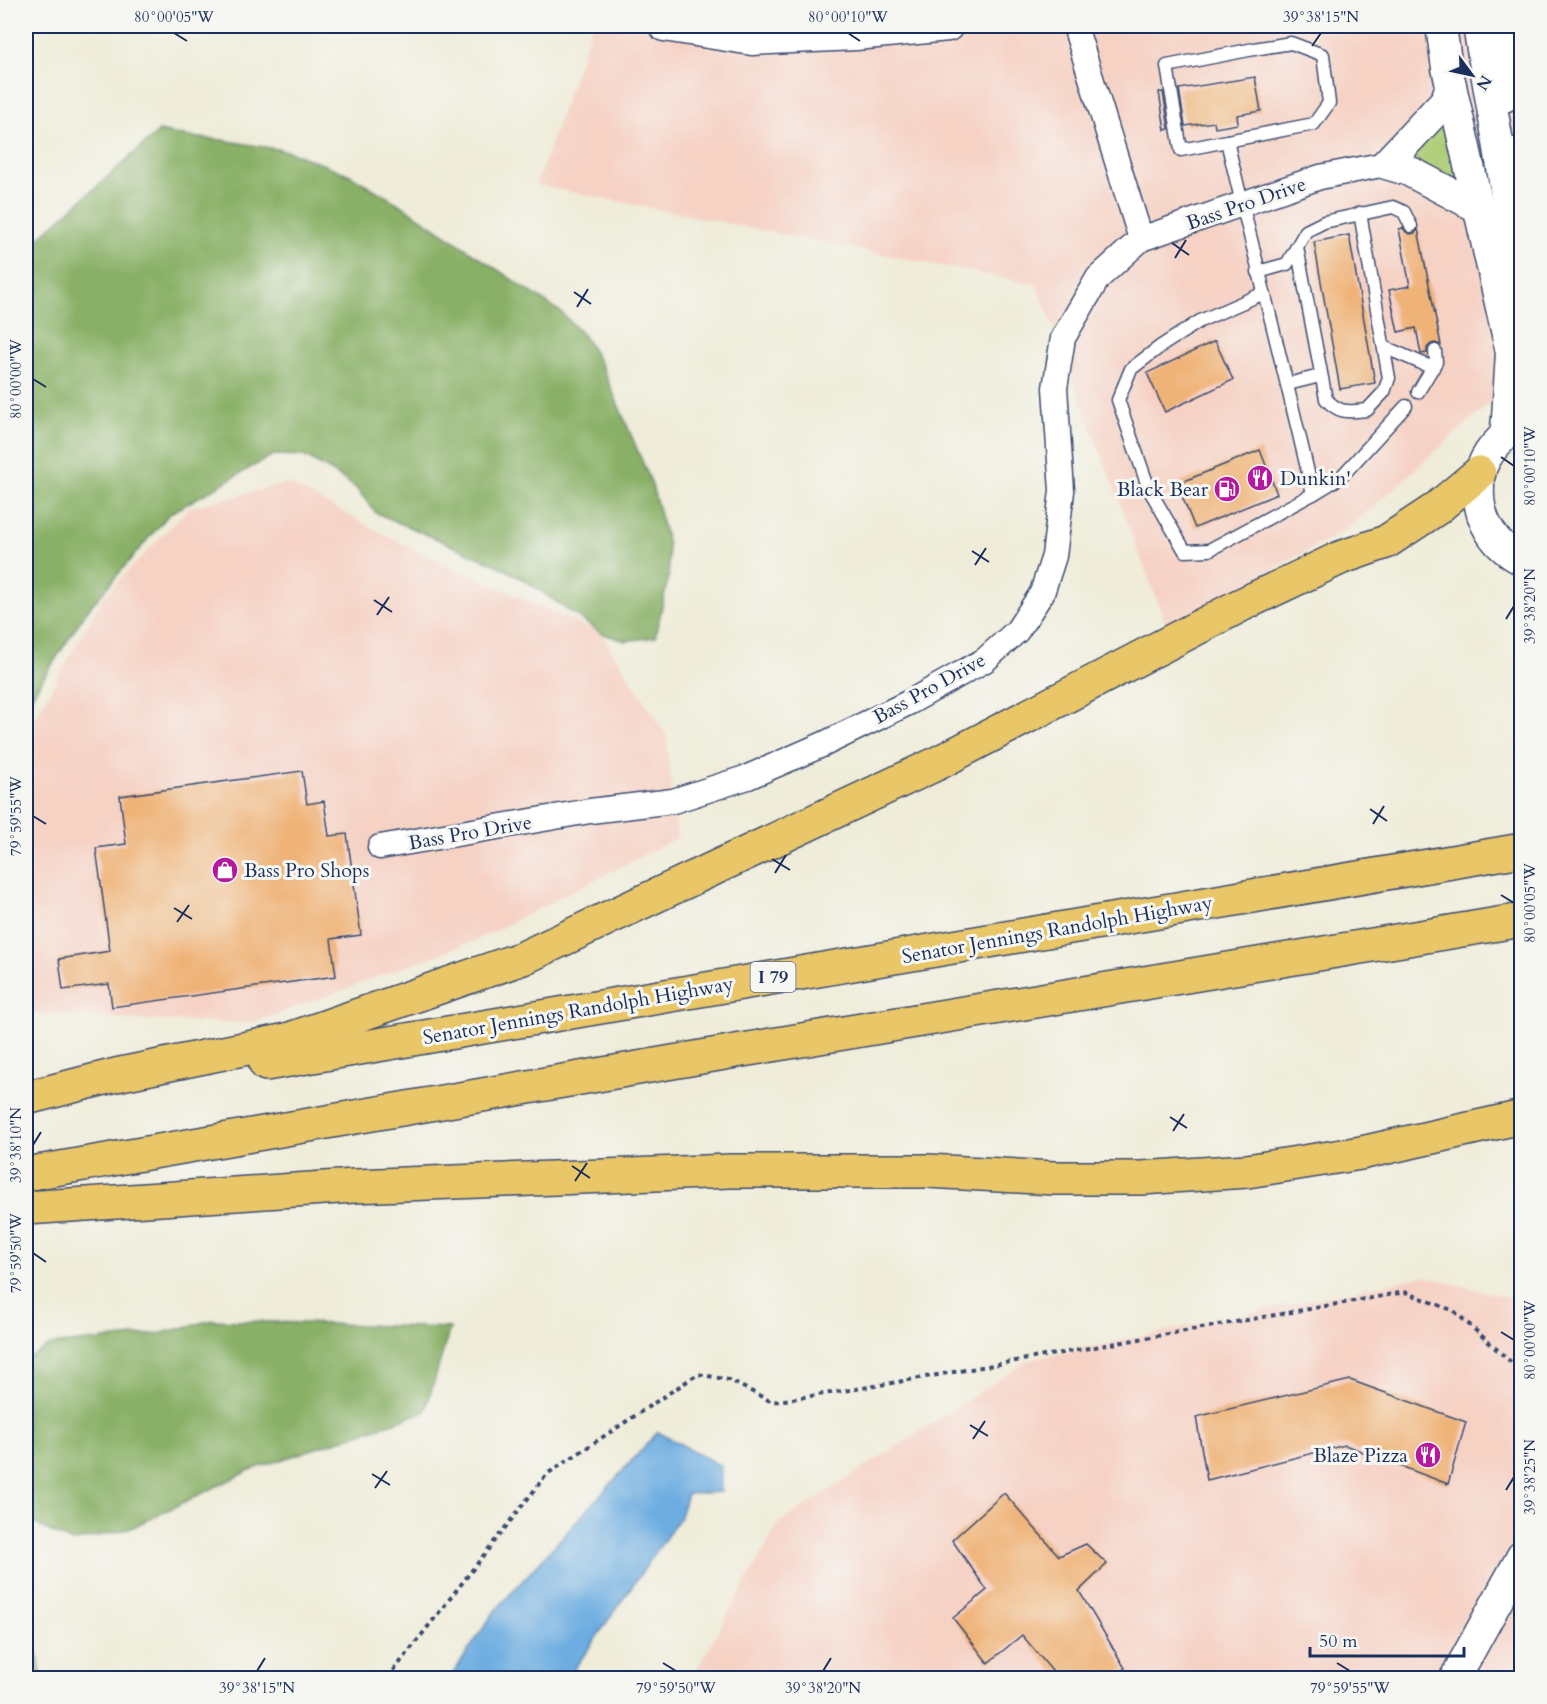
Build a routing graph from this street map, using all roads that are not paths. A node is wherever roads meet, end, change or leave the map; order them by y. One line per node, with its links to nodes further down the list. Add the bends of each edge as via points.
1 (664, 26): 2 (street, via 752,40)
2 (948, 26)
3 (1075, 26): 15 (street)
4 (1478, 26): 9 (street)
5 (1508, 26): 9 (street, via 1504,35 1504,111)
6 (1436, 30): 7 (street)
7 (1451, 86): 10 (street, via 1446,100); 12 (street)
8 (1227, 141): 8 (lane, via 1314,124 1329,104 1323,55 1292,43 1167,66 1180,150); 11 (lane)
9 (1510, 151): 19 (street)
10 (1386, 164): 11 (street, Bass Pro Drive, via 1320,177); 12 (street, via 1407,170)
11 (1242, 204): 15 (street, Bass Pro Drive); 17 (lane)
12 (1477, 207): 27 (street, via 1511,352 1508,418)
13 (1360, 213): 14 (lane, via 1393,207 1404,212); 16 (lane, via 1306,231); 20 (lane)
14 (1411, 226)
15 (1140, 239): 31 (street, Bass Pro Drive, via 1098,278 1063,338 1055,387 1062,491 1054,556 1042,593 1017,631 985,660 824,744 748,777 673,801)
16 (1297, 247): 17 (lane, via 1287,264); 23 (lane)
17 (1258, 272): 18 (lane)
18 (1264, 293): 24 (lane); 29 (lane, via 1200,321 1161,346 1131,369 1118,399 1149,489 1185,551 1209,550)
19 (1521, 302)
20 (1384, 347): 22 (lane); 23 (lane, via 1389,378 1384,392 1367,410 1348,412 1333,408 1326,399)
21 (1435, 351): 22 (lane)
22 (1433, 368): 25 (lane)
23 (1320, 376): 24 (lane)
24 (1288, 384): 29 (lane)
25 (1418, 392)
26 (1406, 406): 29 (lane, via 1341,477)
27 (1513, 429): 28 (street, via 1490,452)
28 (1479, 473): 30 (street, via 1482,518 1493,538); 34 (highway, via 1436,509 1386,542 1280,586 936,764 523,958 287,1040)
29 (1313, 494)
30 (1521, 560)
31 (380, 847)
32 (1521, 850): 35 (highway, Senator Jennings Randolph Highway / I 79)
33 (1521, 920): 37 (highway)
34 (26, 1098)
35 (26, 1107)
36 (1513, 1120): 38 (highway, via 1361,1153 1247,1171 1141,1178 928,1171 730,1171 354,1186)
37 (26, 1174)
38 (26, 1208)
39 (1521, 1556): 40 (street)
40 (1455, 1678)

